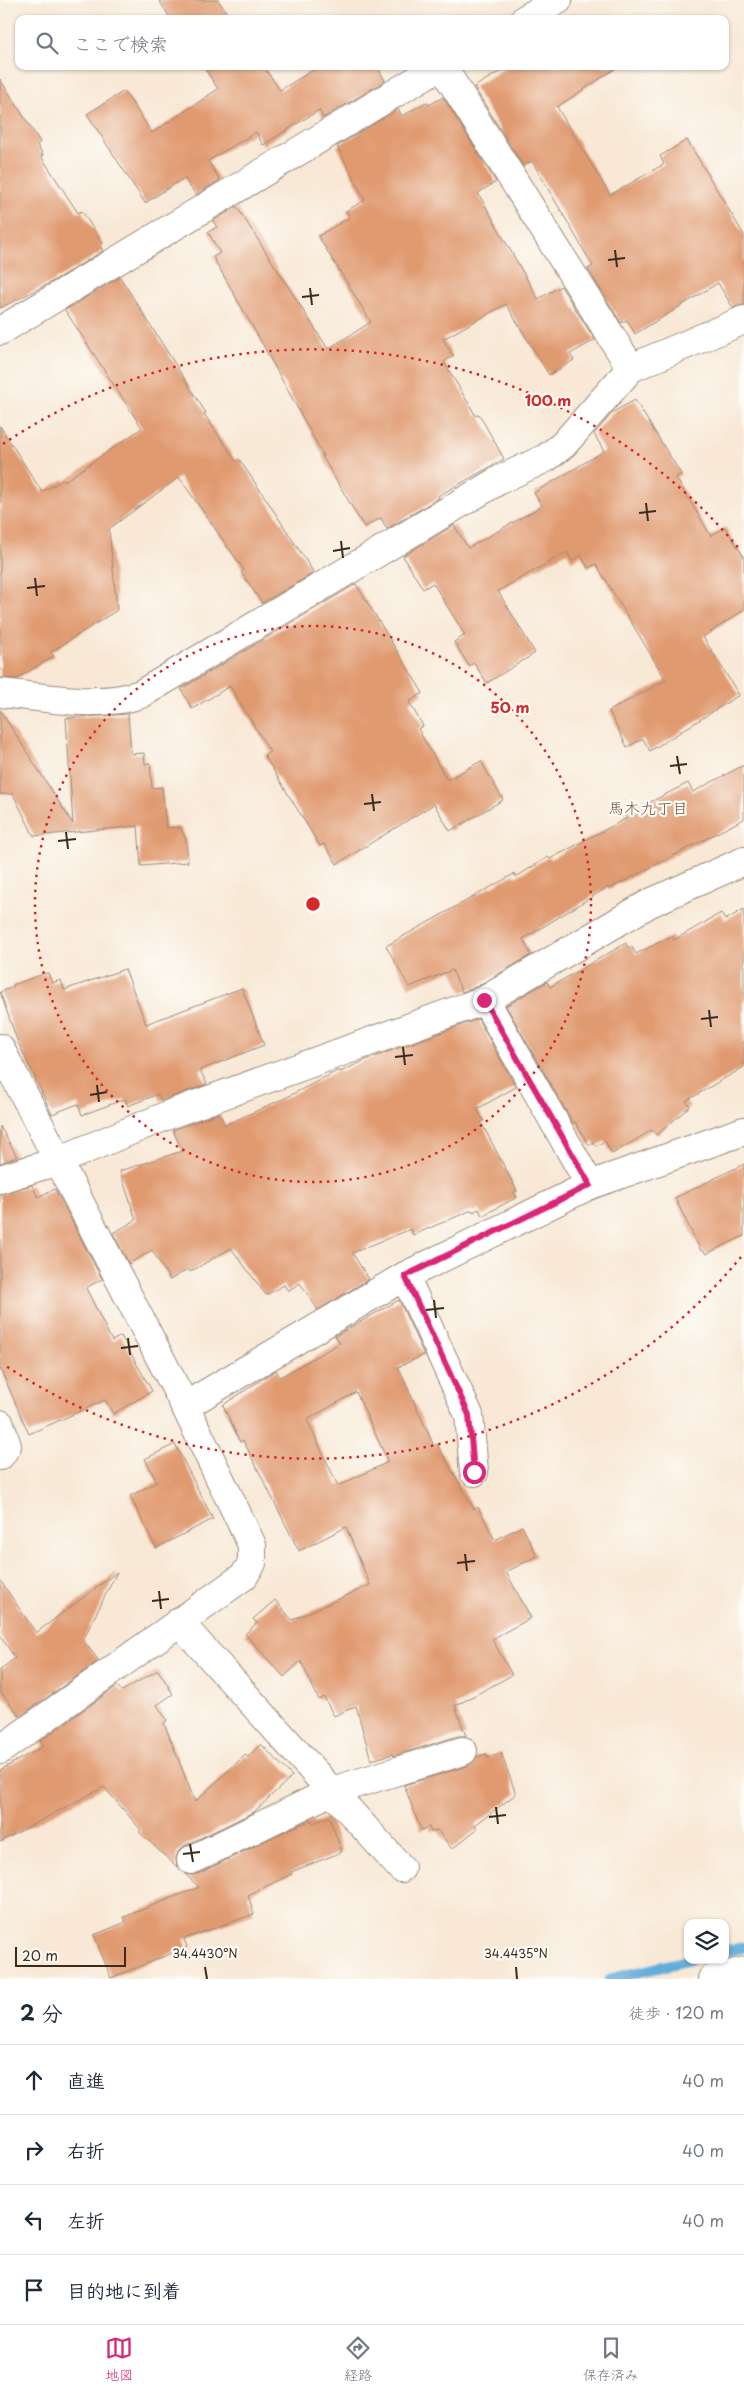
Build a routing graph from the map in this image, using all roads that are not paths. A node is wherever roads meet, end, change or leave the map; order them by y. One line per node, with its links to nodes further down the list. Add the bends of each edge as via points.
1 (558, 0): 2 (street)
2 (532, 15)
3 (434, 70): 6 (street)
4 (444, 70): 7 (street)
5 (744, 320): 7 (street)
6 (0, 331)
7 (631, 368): 8 (street, via 563,445 546,458 501,480 141,694 104,702)
8 (0, 693)
9 (744, 861): 10 (street, via 650,903)
10 (484, 1000): 13 (street, via 173,1112); 15 (street)
11 (0, 1048): 13 (street)
12 (744, 1131): 15 (street)
13 (58, 1161): 14 (street); 17 (street)
14 (0, 1179)
15 (590, 1185): 16 (street)
16 (405, 1276): 17 (street); 20 (street, via 469,1415)
17 (185, 1406): 21 (street, via 252,1544 252,1563 244,1576)
18 (0, 1424): 19 (street, via 8,1446)
19 (0, 1456)
20 (474, 1472)
21 (179, 1622): 22 (street); 24 (street)
22 (0, 1750)
23 (463, 1751): 24 (street)
24 (332, 1791): 25 (street); 26 (street)
25 (191, 1860)
26 (401, 1868)
27 (744, 1971): 28 (street)
28 (712, 1979)

